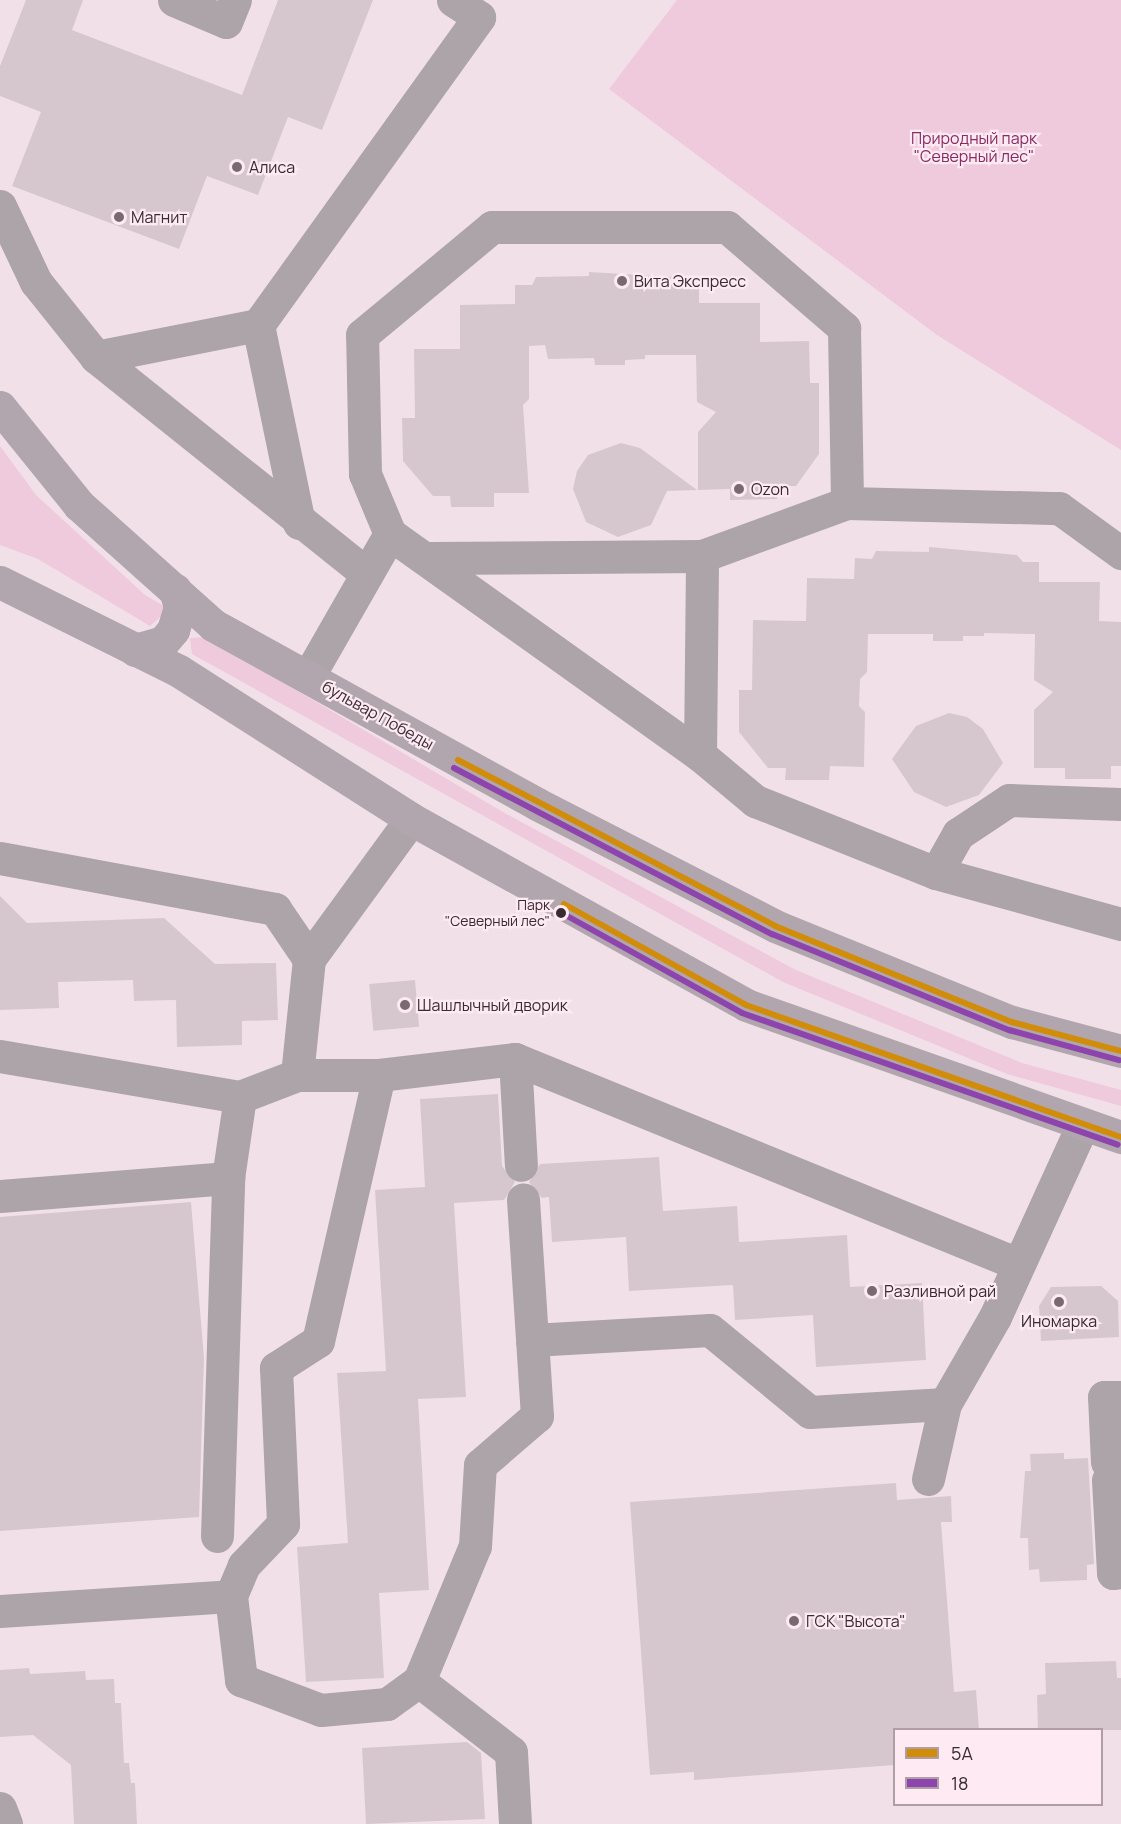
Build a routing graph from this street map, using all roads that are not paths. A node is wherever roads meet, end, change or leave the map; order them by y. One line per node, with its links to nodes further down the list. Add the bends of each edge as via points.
1 (174, 0): 2 (lane, via 226,22)
2 (235, 0)
3 (473, 6): 5 (lane)
4 (0, 206): 6 (lane, via 36,282)
5 (258, 325): 6 (lane); 9 (lane)
6 (96, 357): 9 (lane)
7 (0, 407): 16 (main road, бульвар Победы, via 79,505)
8 (847, 503): 10 (lane, via 844,328 727,227 492,226 362,335 365,474); 11 (lane, via 1059,508); 12 (lane)
9 (299, 523): 14 (lane)
10 (390, 534): 13 (lane); 14 (lane)
11 (1121, 553)
12 (702, 556): 13 (lane); 21 (lane)
13 (430, 558): 21 (lane)
14 (367, 573): 20 (lane)
15 (0, 582): 18 (main road)
16 (175, 590): 17 (main road, бульвар Победы); 18 (main road, via 180,607 173,630 163,642)
17 (213, 625): 19 (main road, via 196,625 178,634 173,653); 20 (main road, бульвар Победы)
18 (135, 650): 19 (main road)
19 (179, 671): 23 (main road)
20 (308, 677): 28 (main road, бульвар Победы, via 537,804 775,926 1012,1022)
21 (700, 755): 25 (lane, via 755,801)
22 (1121, 804): 25 (lane, via 1009,801 958,834)
23 (411, 819): 27 (lane); 34 (main road, via 747,1005)
24 (0, 858): 27 (lane, via 275,909)
25 (936, 873): 26 (lane)
26 (1121, 924)
27 (309, 959): 31 (lane)
28 (1121, 1051)
29 (0, 1056): 33 (lane)
30 (515, 1059): 32 (lane); 36 (lane); 40 (lane)
31 (297, 1075): 32 (lane); 33 (lane)
32 (380, 1075): 47 (lane, via 318,1341 276,1368 283,1524 244,1565)
33 (240, 1097): 37 (lane)
34 (1082, 1126): 35 (main road); 40 (lane)
35 (1121, 1137)
36 (521, 1165)
37 (228, 1178): 38 (lane); 45 (lane)
38 (0, 1196)
39 (523, 1199): 41 (lane)
40 (1018, 1264): 43 (lane, via 995,1317)
41 (532, 1340): 43 (lane, via 710,1330 810,1412); 49 (lane, via 537,1416 480,1465 475,1545)
42 (1121, 1397): 46 (lane, via 1104,1397 1113,1573)
43 (945, 1404): 44 (lane)
44 (928, 1479)
45 (217, 1536)
46 (1121, 1572)
47 (231, 1596): 48 (lane); 49 (lane, via 241,1680 321,1710 387,1704)
48 (0, 1611)
49 (419, 1681): 52 (lane, via 511,1752)
50 (0, 1808): 51 (lane)
51 (6, 1824)
52 (515, 1824)

